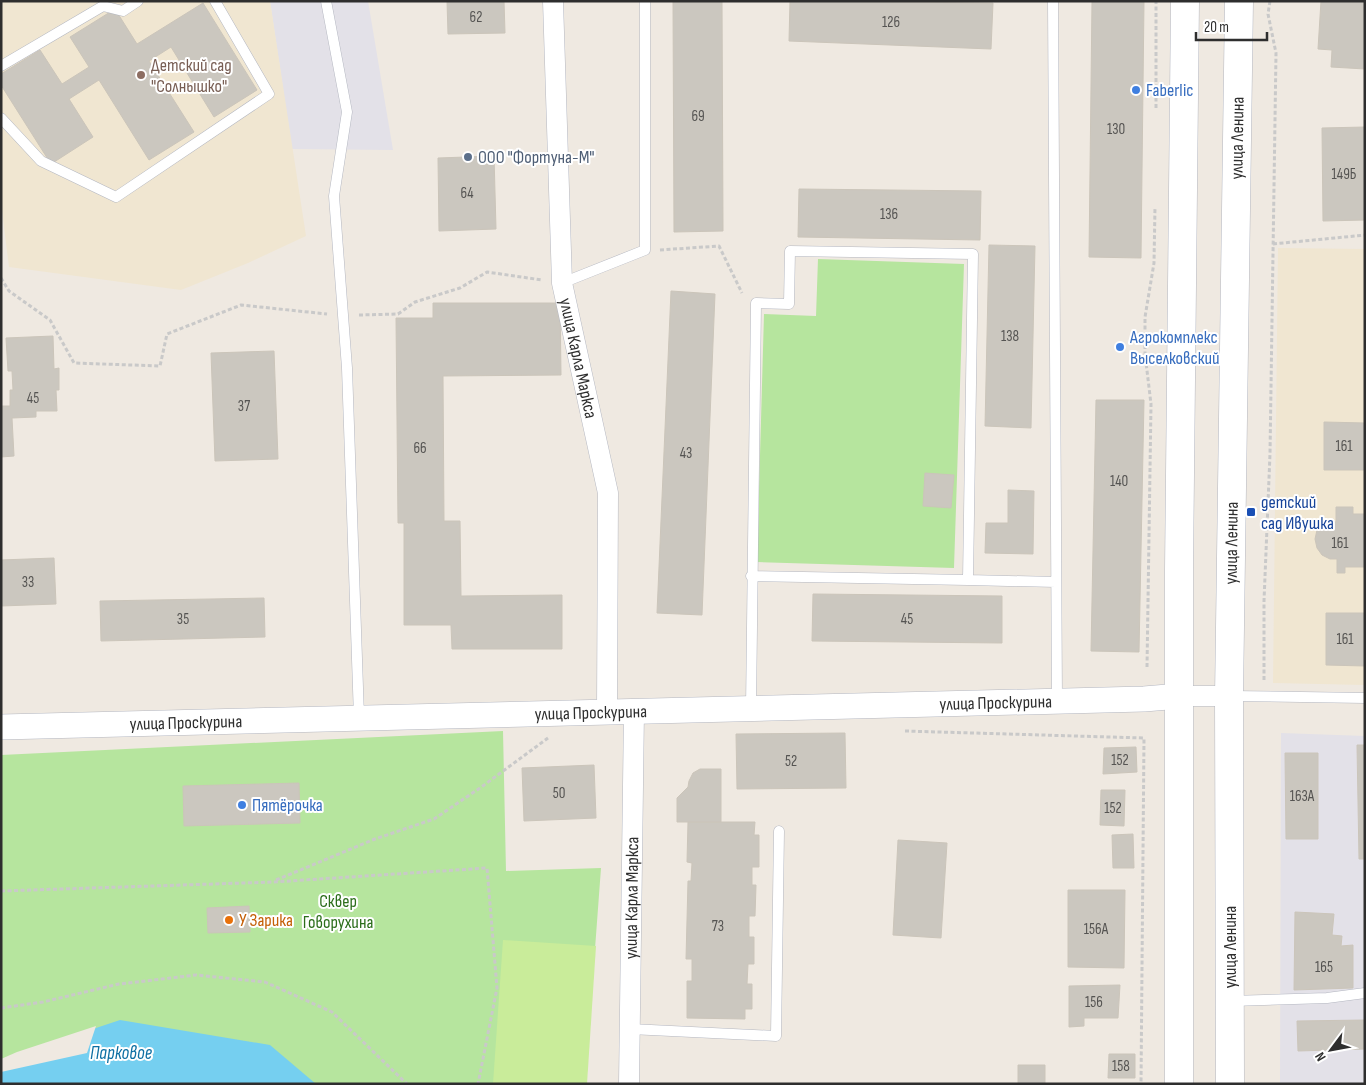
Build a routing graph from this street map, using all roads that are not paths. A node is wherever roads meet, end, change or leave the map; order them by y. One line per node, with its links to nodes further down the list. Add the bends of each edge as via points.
1 (138, 1): 9 (lane, via 123,10 103,6)
2 (215, 1): 10 (lane, via 269,94 116,197 41,161)
3 (326, 1): 22 (lane, via 347,112 334,196 347,368)
4 (553, 1): 11 (street, улица Карла Маркса)
5 (646, 1): 11 (lane, via 645,250)
6 (1053, 1): 14 (lane)
7 (1186, 1): 15 (main road)
8 (1239, 1): 16 (main road, улица Ленина)
9 (1, 66)
10 (1, 118)
11 (562, 283): 20 (street, улица Карла Маркса, via 608,493)
12 (752, 576): 13 (lane); 13 (lane, via 756,303 789,304 790,251 972,254); 19 (lane)
13 (968, 580): 14 (lane)
14 (1056, 582): 18 (lane)
15 (1180, 696): 16 (street); 18 (street, улица Проскурина); 29 (main road)
16 (1229, 696): 17 (lane); 26 (main road, улица Ленина)
17 (1365, 698)
18 (1057, 701): 19 (street, улица Проскурина)
19 (751, 708): 21 (street, улица Проскурина)
20 (607, 712): 21 (street, улица Проскурина); 22 (street, улица Проскурина)
21 (634, 712): 27 (street, улица Карла Маркса)
22 (359, 718): 23 (street, улица Проскурина)
23 (1, 727)
24 (779, 832): 27 (lane, via 776,1036)
25 (1365, 993): 26 (lane, via 1328,998)
26 (1230, 1001): 30 (main road, улица Ленина)
27 (630, 1029): 28 (street, улица Карла Маркса)
28 (630, 1084)
29 (1179, 1084)
30 (1230, 1084)

